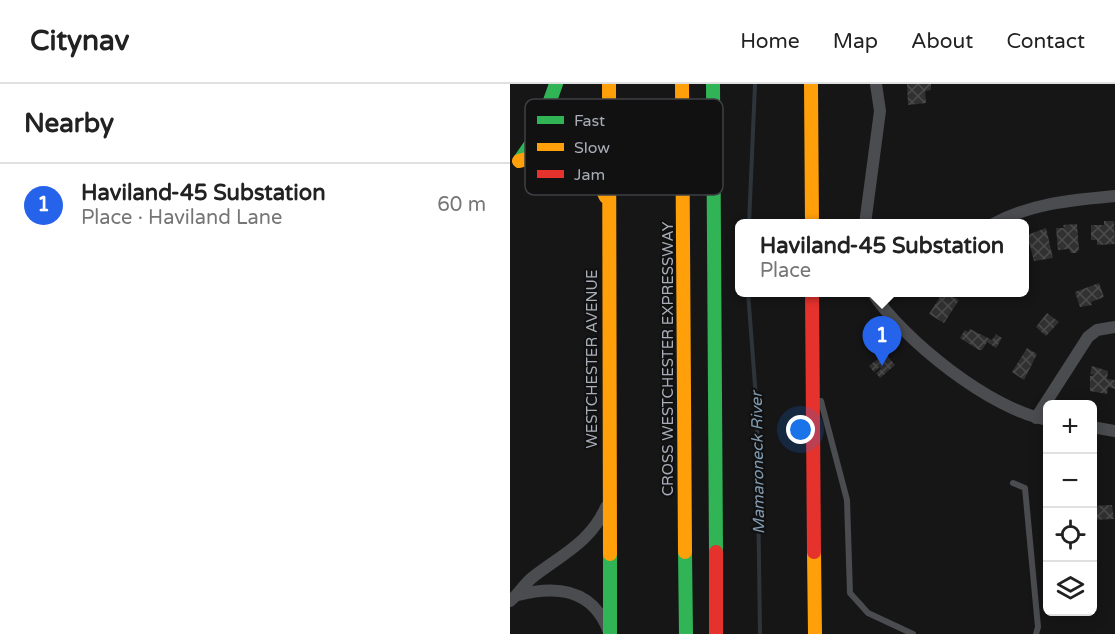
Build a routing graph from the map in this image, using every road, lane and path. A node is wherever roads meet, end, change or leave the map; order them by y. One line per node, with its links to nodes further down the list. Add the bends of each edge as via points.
1 (556, 84): 7 (main road)
2 (609, 84): 8 (main road, WESTCHESTER AVENUE)
3 (682, 84): 9 (main road, CROSS WESTCHESTER EXPRESSWAY)
4 (712, 84): 10 (main road)
5 (811, 84): 19 (main road)
6 (876, 84): 20 (street, via 880,111)
7 (551, 99)
8 (609, 99)
9 (682, 99)
10 (712, 99)
11 (525, 152): 12 (main road)
12 (514, 164)
13 (604, 195): 18 (main road)
14 (608, 195): 18 (main road, WESTCHESTER AVENUE)
15 (683, 195): 33 (main road, CROSS WESTCHESTER EXPRESSWAY)
16 (713, 195): 34 (main road)
17 (1115, 196): 21 (street, via 1057,201)
18 (608, 204): 30 (main road, WESTCHESTER AVENUE)
19 (812, 219)
20 (867, 219)
21 (1004, 219)
22 (812, 297): 25 (main road)
23 (878, 297): 26 (street, via 909,337 957,375)
24 (1115, 327): 26 (street, via 1097,330 1088,337)
25 (812, 352): 35 (main road); 36 (lane, via 822,409 847,500 850,592 868,613)
26 (1042, 419)
27 (1097, 428): 28 (street)
28 (1115, 431)
29 (1012, 483): 37 (lane, via 1025,488)
30 (609, 500): 31 (street, via 599,523 585,540 531,579); 32 (main road, WESTCHESTER AVENUE)
31 (514, 598): 32 (street, via 567,590 601,617)
32 (610, 634)
33 (686, 634)
34 (716, 634)
35 (815, 634)
36 (913, 634)
37 (1036, 634)

